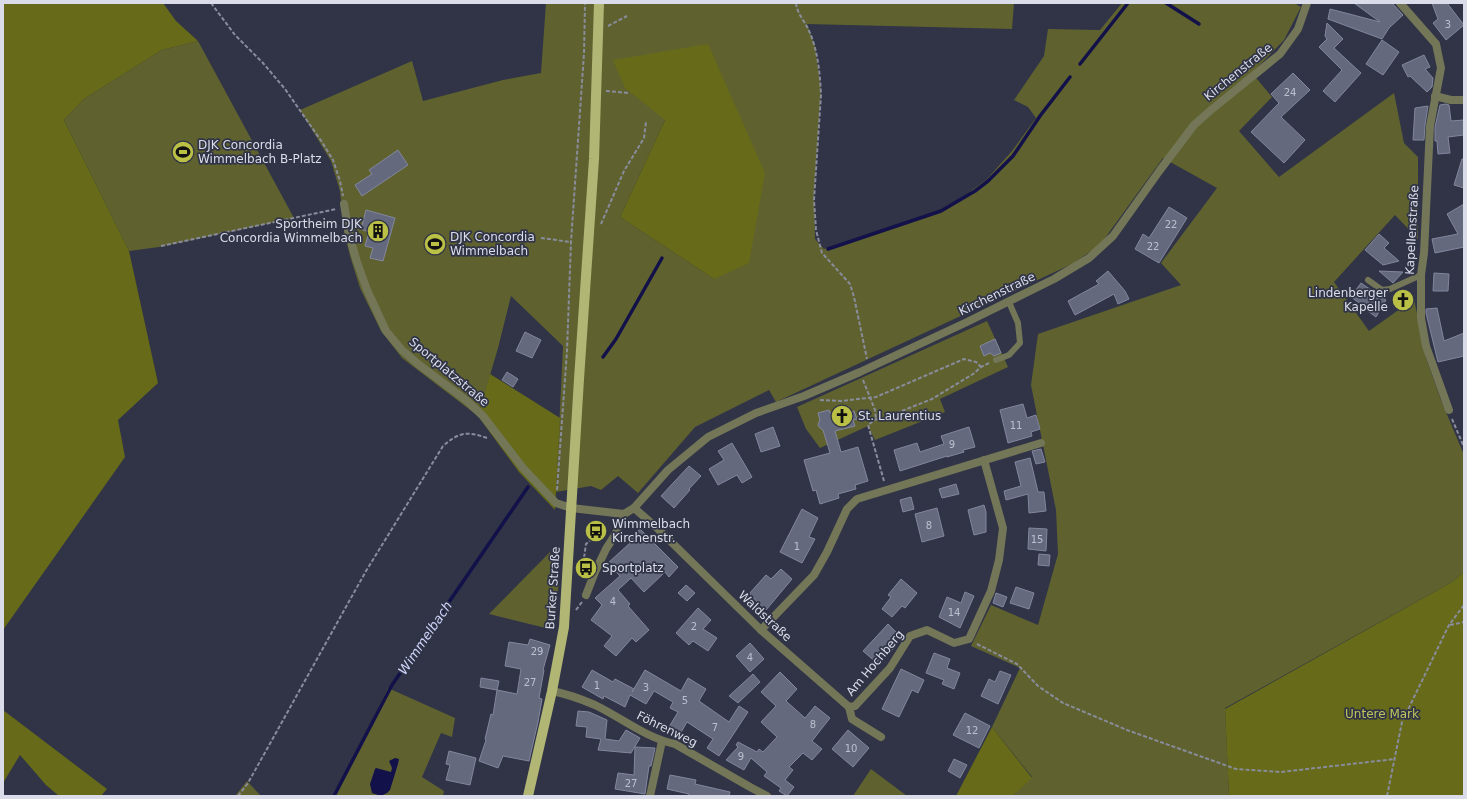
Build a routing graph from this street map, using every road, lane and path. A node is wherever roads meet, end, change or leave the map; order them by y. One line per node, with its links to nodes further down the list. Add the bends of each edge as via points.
1 (211, 3): 14 (path, via 235,35 285,89 322,142 340,181)
2 (585, 3): 17 (path)
3 (599, 3): 8 (main road, Burker Straße)
4 (796, 3): 24 (path, via 813,41 821,84 814,200 817,237 822,253 850,284)
5 (1307, 3): 21 (street, Kirchenstraße, via 1298,29 1280,54 1194,125 1113,236 1089,258)
6 (1400, 3): 11 (street, Kapellenstraße, via 1436,44 1441,68)
7 (627, 16): 8 (path)
8 (598, 32): 9 (main road, Burker Straße)
9 (597, 90): 10 (path); 16 (main road, Burker Straße)
10 (629, 94)
11 (1435, 96): 12 (street); 19 (street, Kapellenstraße, via 1430,126)
12 (1464, 100)
13 (646, 122): 16 (path, via 644,138 624,171 600,226)
14 (344, 204): 18 (path, via 337,209); 30 (street, Sportplatzstraße, via 357,262 386,331 418,364 468,401)
15 (541, 238): 17 (path)
16 (589, 238): 36 (main road, Burker Straße)
17 (571, 242): 35 (path, via 567,351)
18 (161, 246)
19 (1421, 275): 20 (lane, via 1386,290); 28 (street, Kapellenstraße, via 1421,318 1426,346)
20 (1368, 280)
21 (1009, 302): 22 (lane, via 1018,324 1020,344 1009,355); 24 (street, Kirchenstraße)
22 (996, 360): 23 (path)
23 (981, 367): 27 (path, via 976,362 964,359 876,397); 29 (path, via 932,399)
24 (869, 368): 26 (street, Kirchenstraße)
25 (864, 382): 27 (path)
26 (804, 396): 27 (path, via 817,400); 37 (street, Kirchenstraße, via 756,413 708,437 668,470)
27 (870, 397): 29 (path)
28 (1449, 410): 32 (path)
29 (876, 419): 34 (path, via 868,425)
30 (504, 443): 35 (street, Sportplatzstraße, via 523,468); 52 (path, via 467,433 454,437 443,446 366,571 248,783)
31 (1041, 443): 33 (street)
32 (1464, 447)
33 (984, 460): 34 (street); 46 (street, via 1003,528 999,560 991,590)
34 (887, 490): 45 (street, via 857,499 847,509 828,552 814,575)
35 (556, 503): 36 (street, Sportplatzstraße)
36 (571, 508): 38 (street); 47 (main road, Burker Straße, via 564,627)
37 (634, 508): 38 (street, Kirchenstraße); 45 (street, Waldstraße)
38 (624, 514): 39 (street)
39 (615, 535): 40 (street); 40 (path, via 603,529 586,544 583,565)
40 (594, 572): 41 (street)
41 (586, 595)
42 (1464, 605): 44 (path)
43 (1464, 622): 44 (path)
44 (1449, 625): 51 (path, via 1402,722)
45 (761, 630): 48 (street, Waldstraße)
46 (969, 640): 48 (street, Am Hochberg, via 954,643 927,630 910,636 890,668 855,706); 51 (path, via 1017,664 1038,686 1063,703 1127,730 1236,769 1281,772)
47 (552, 691): 50 (street, Föhrenweg, via 571,695 595,705); 53 (main road, Burker Straße)
48 (849, 707): 49 (street, Waldstraße, via 852,719)
49 (881, 737)
50 (662, 741): 54 (street); 55 (street, Föhrenweg, via 675,744)
51 (1395, 759): 56 (path)
52 (238, 796)
53 (528, 796)
54 (650, 796)
55 (767, 796)
56 (1387, 796)

